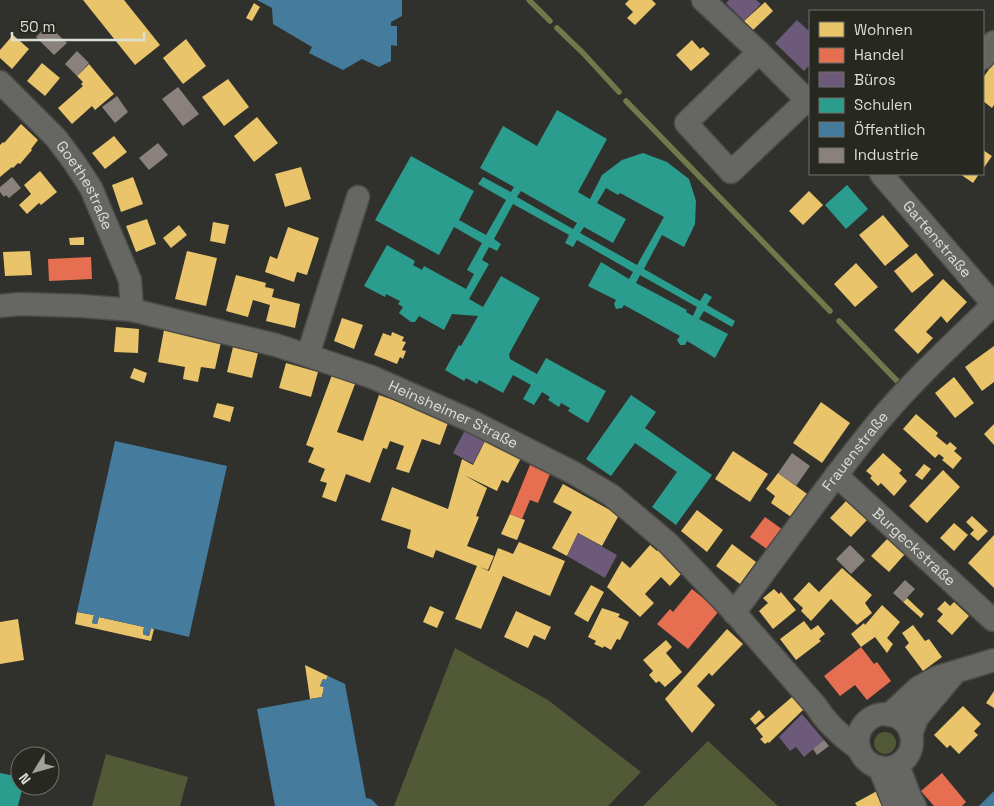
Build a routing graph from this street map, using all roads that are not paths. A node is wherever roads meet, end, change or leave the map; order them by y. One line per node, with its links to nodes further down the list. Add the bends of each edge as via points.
1 (703, 0): 3 (street)
2 (994, 42): 4 (street)
3 (759, 52): 6 (street); 6 (street, via 686,124 732,172)
4 (984, 57)
5 (0, 82): 11 (street, Goethestraße, via 56,138 91,188 130,280)
6 (809, 101)
7 (891, 178): 9 (street, Gartenstraße)
8 (358, 197): 12 (street)
9 (994, 304): 13 (street, Frauenstraße, via 912,384)
10 (0, 306): 11 (street, Heinsheimer Straße, via 28,304)
11 (132, 310): 12 (street, Heinsheimer Straße)
12 (308, 354): 14 (street, Heinsheimer Straße, via 425,399 572,472 611,495 668,543)
13 (836, 475): 14 (street, Frauenstraße); 15 (street, Burgeckstraße)
14 (734, 613): 18 (street, Heinsheimer Straße)
15 (992, 620)
16 (994, 660): 17 (street)
17 (954, 673): 19 (street, via 918,688); 21 (street, via 917,718)
18 (816, 706): 20 (street, Heinsheimer Straße, via 842,717); 22 (street, Heinsheimer Straße, via 835,730)
19 (889, 714): 20 (street, Heinsheimer Straße); 21 (street, via 903,721)
20 (868, 720): 22 (street, via 859,734)
21 (911, 734): 23 (street, via 907,756)
22 (859, 749): 23 (street, Heinsheimer Straße, via 870,764)
23 (888, 766): 24 (street, Heinsheimer Straße)
24 (903, 803)

